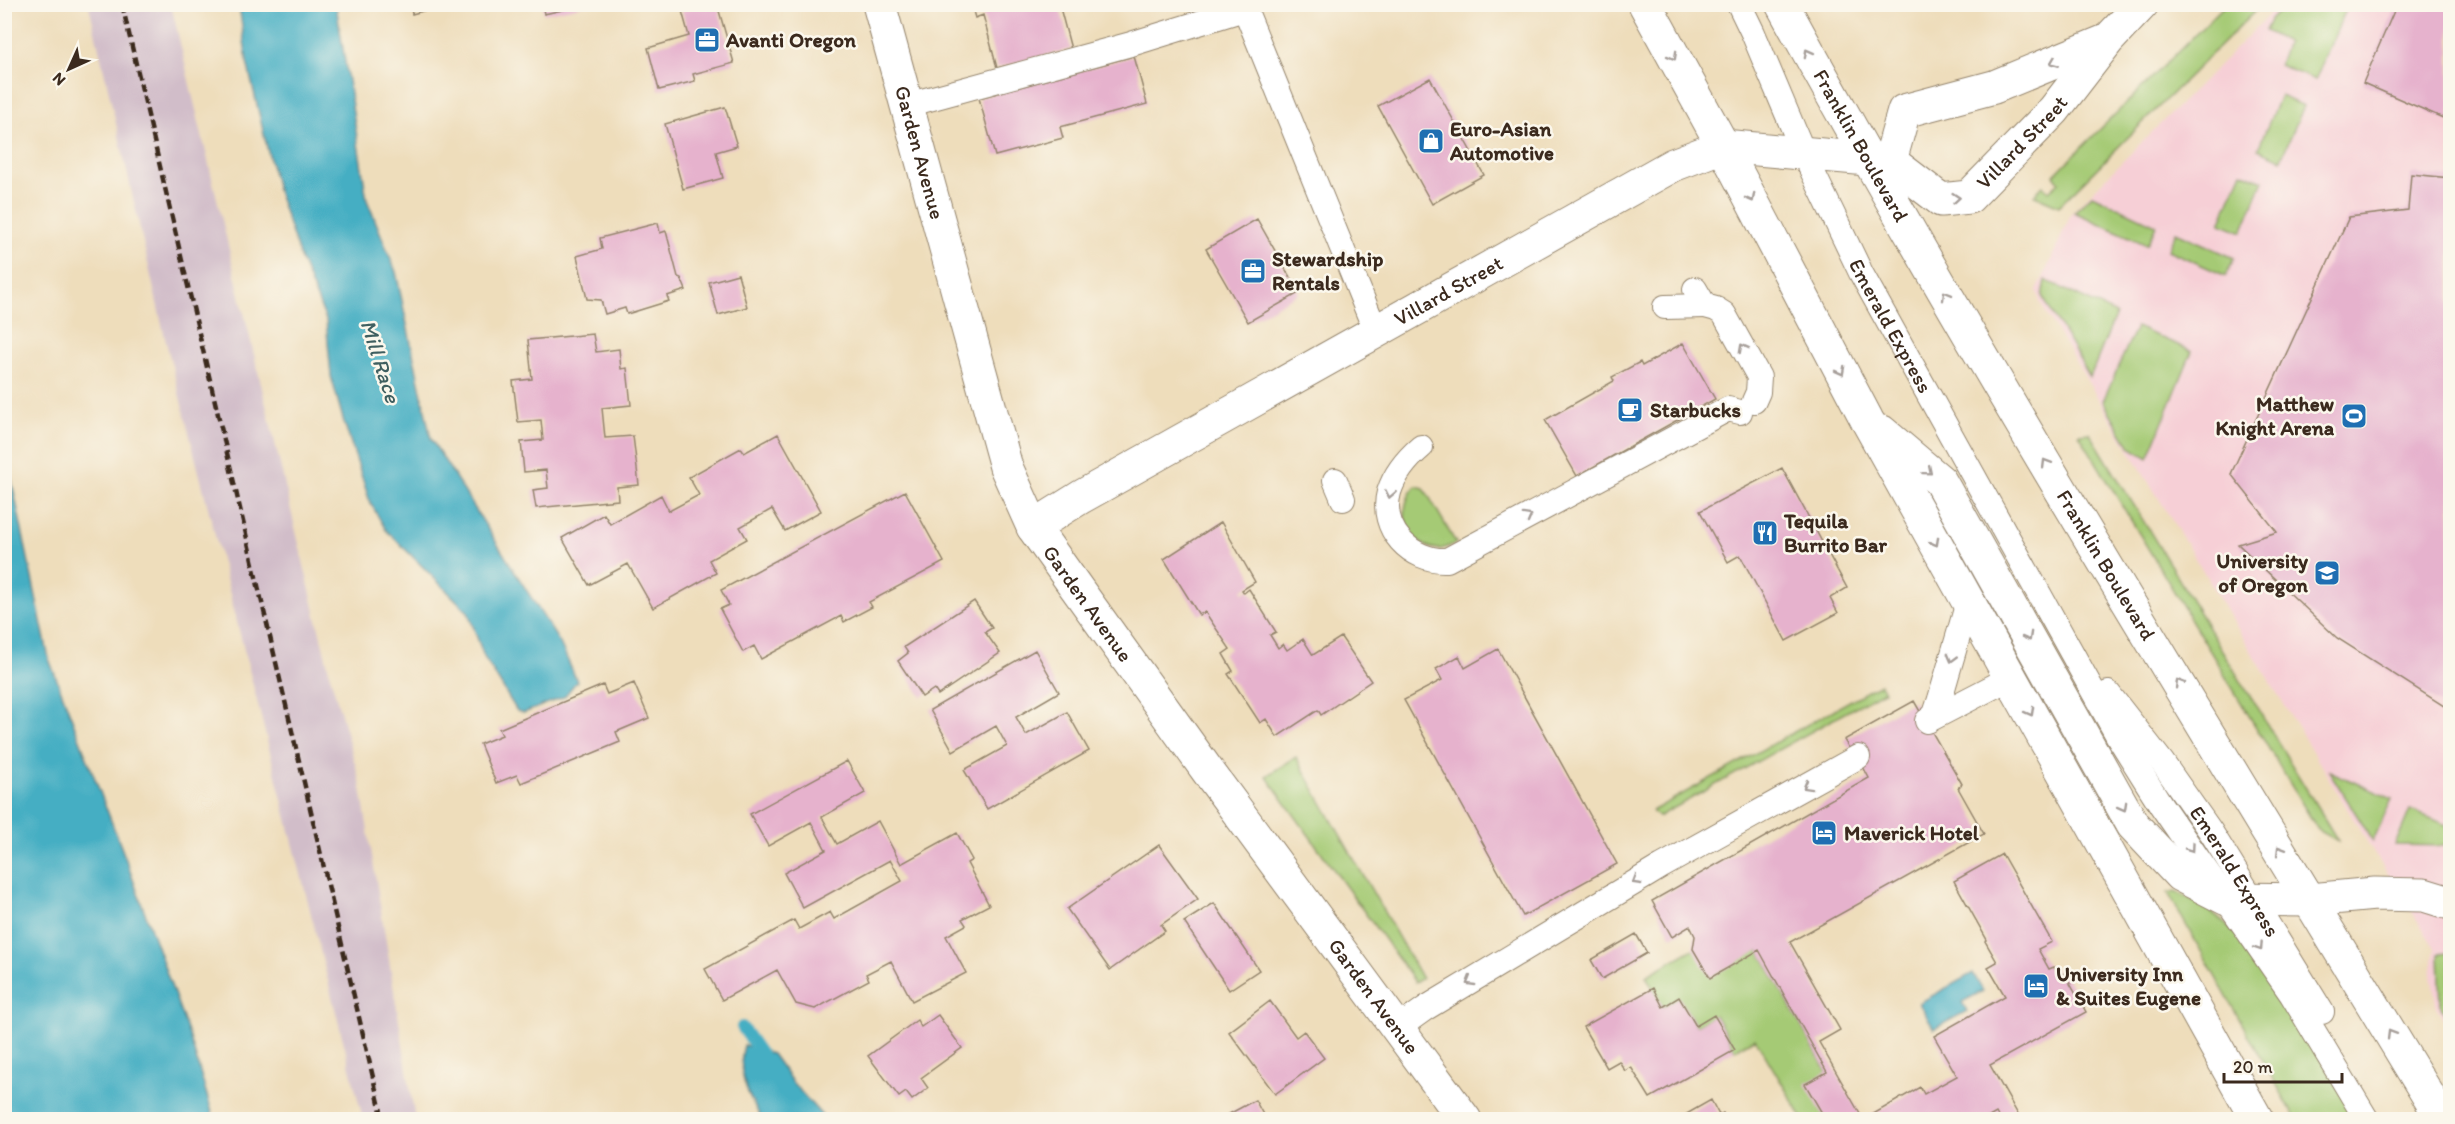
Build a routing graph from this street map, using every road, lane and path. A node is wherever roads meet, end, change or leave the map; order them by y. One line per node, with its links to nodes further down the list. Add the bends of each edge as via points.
1 (879, 4): 8 (main road, Garden Avenue)
2 (1645, 4): 9 (main road, one-way to 9)
3 (1739, 4): 10 (lane, Emerald Express)
4 (1782, 4): 11 (main road, Franklin Boulevard, one-way to 4)
5 (2142, 4): 7 (main road, Villard Street)
6 (1244, 7): 8 (lane, via 1131,44); 13 (lane)
7 (2108, 40): 11 (main road, Villard Street, one-way to 11, via 1994,87 1904,111); 11 (main road, Villard Street, one-way to 7, via 1941,200 1969,197 2054,110)
8 (907, 105): 16 (main road, Garden Avenue, via 1006,467)
9 (1723, 147): 10 (main road, Villard Street); 13 (main road, Villard Street, via 1673,165); 14 (main road, one-way to 14)
10 (1804, 154): 11 (main road, Villard Street); 20 (lane, Emerald Express, via 1861,273 2125,748 2161,805)
11 (1878, 160): 21 (main road, Franklin Boulevard, one-way to 11, via 1992,375)
12 (1665, 307): 15 (lane, one-way to 12, via 1403,465 1392,484 1388,513 1392,528 1408,549 1431,560 1447,560 1728,409 1747,407 1758,392 1759,377 1724,314 1700,298)
13 (1376, 332): 16 (main road, Villard Street)
14 (1867, 420): 17 (main road, one-way to 17); 20 (main road, one-way to 20, via 1940,480 2133,825 2180,875)
15 (1421, 447)
16 (1033, 526): 23 (main road, Garden Avenue, via 1174,726)
17 (1968, 602): 18 (main road); 18 (lane, one-way to 18, via 1943,691 1935,714 1928,720)
18 (2010, 678): 25 (main road, one-way to 25)
19 (1858, 757): 23 (lane, one-way to 23, via 1662,866)
20 (2241, 899): 21 (main road); 26 (lane, Emerald Express, one-way to 26, via 2292,995); 27 (lane, Emerald Express)
21 (2310, 900): 22 (main road, via 2395,895 2424,896); 28 (main road, Franklin Boulevard, one-way to 21)
22 (2451, 903)
23 (1398, 1028): 24 (main road, Garden Avenue)
24 (1465, 1119)
25 (2257, 1119)
26 (2367, 1119)
27 (2385, 1119)
28 (2443, 1119)

